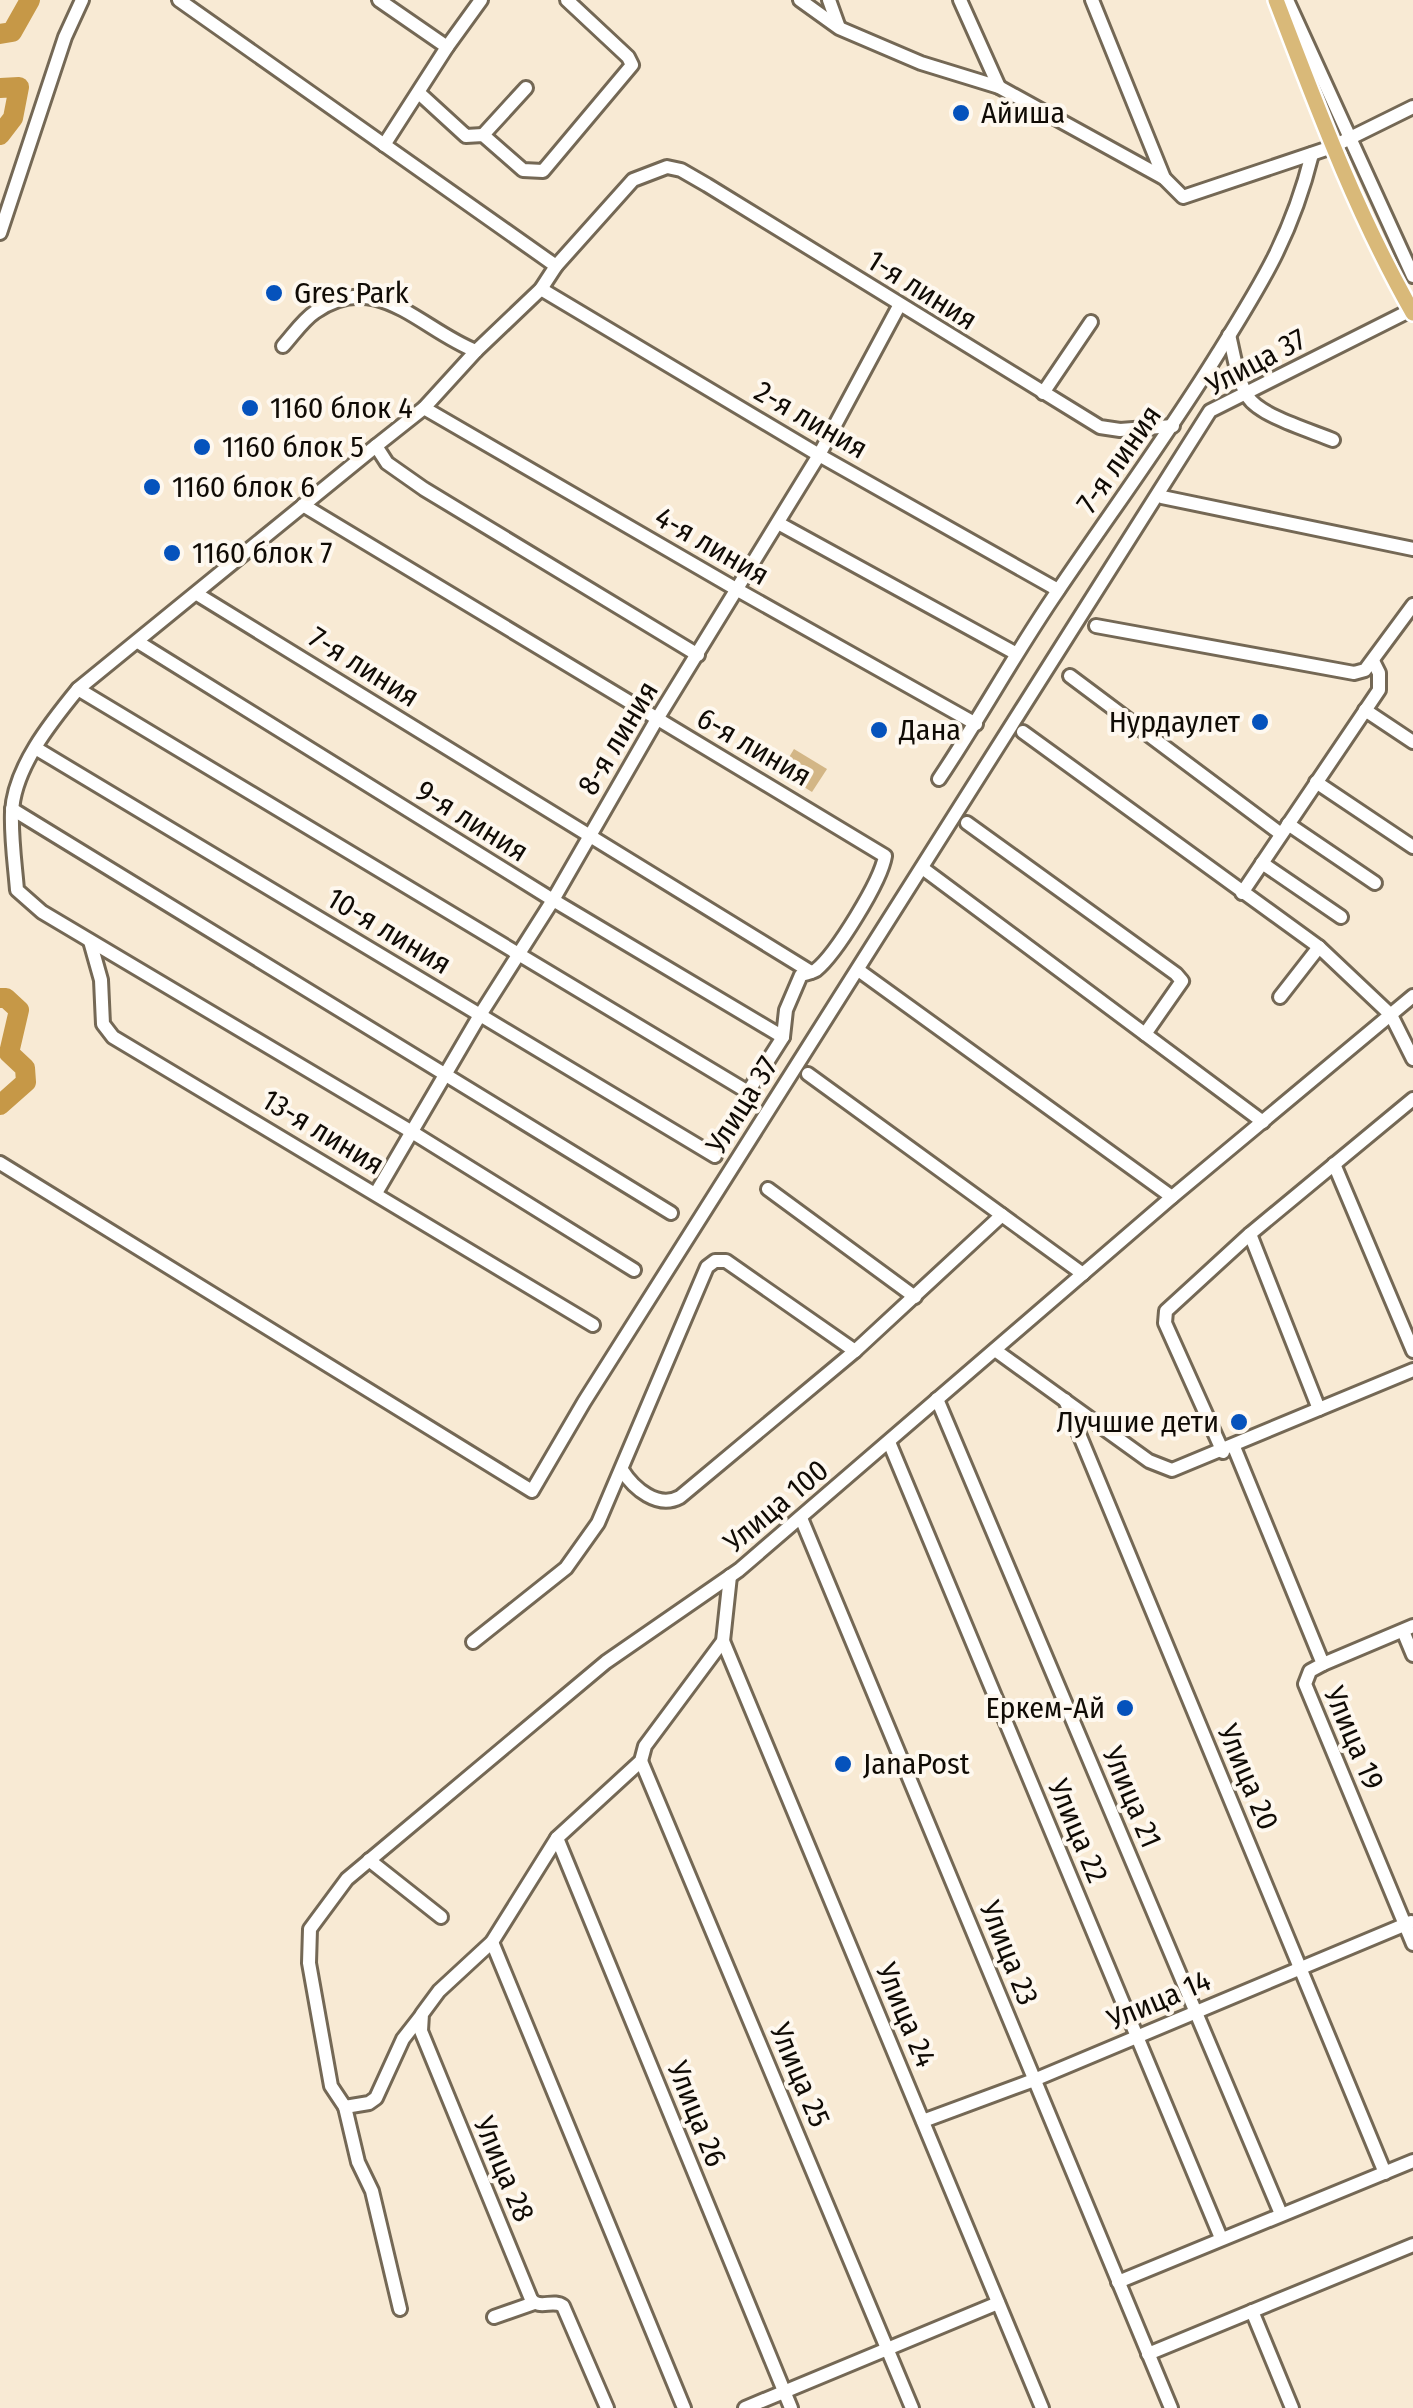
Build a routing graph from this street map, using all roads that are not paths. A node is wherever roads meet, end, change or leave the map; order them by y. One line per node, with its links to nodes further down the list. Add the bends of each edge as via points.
1 (82, 0): 23 (street)
2 (179, 0): 19 (street)
3 (379, 0): 13 (street)
4 (481, 0): 13 (street)
5 (567, 0): 18 (street, via 628,56 628,74 543,171 523,170)
6 (800, 0): 12 (street)
7 (829, 0): 12 (street)
8 (960, 0): 14 (street)
9 (1092, 0): 22 (street)
10 (1276, 0): 20 (main road)
11 (1288, 0): 25 (street)
12 (839, 28): 14 (street)
13 (446, 47): 16 (street)
14 (998, 87): 22 (street)
15 (526, 88): 18 (street)
16 (419, 93): 18 (street, via 466,136); 19 (street)
17 (1413, 107): 20 (street)
18 (484, 135)
19 (384, 145): 24 (street)
20 (1332, 146): 21 (street); 27 (main road, via 1374,242)
21 (1312, 154): 22 (street, via 1182,196); 31 (street, 7-я линия, via 1300,203 1272,266)
22 (1164, 178)
23 (0, 233)
24 (556, 266): 26 (street); 28 (street, 1-я линия, via 633,180 667,168 681,170)
25 (1413, 276)
26 (541, 289): 33 (street); 39 (street, 2-я линия)
27 (1408, 291): 29 (main road)
28 (899, 306): 34 (street, 1-я линия); 39 (street, 8-я линия)
29 (1413, 311): 92 (street, Улица 37, via 1210,412 532,1491)
30 (1092, 322): 34 (street)
31 (1230, 335): 36 (street, 7-я линия); 37 (street, via 1248,398)
32 (283, 346): 33 (street, via 314,312 368,294)
33 (476, 351): 35 (street)
34 (1043, 393): 36 (street, 1-я линия, via 1100,427)
35 (424, 408): 38 (street); 44 (street, 4-я линия)
36 (1173, 426): 45 (street, 7-я линия)
37 (1334, 440)
38 (376, 446): 41 (street); 51 (street, via 387,463 424,489)
39 (820, 455): 42 (street, 8-я линия); 45 (street, 2-я линия)
40 (1162, 497): 43 (street)
41 (304, 505): 46 (street); 56 (street, 6-я линия)
42 (778, 523): 44 (street, 8-я линия); 50 (street)
43 (1413, 549)
44 (736, 589): 51 (street, 8-я линия); 57 (street, 4-я линия)
45 (1058, 590): 50 (street, 7-я линия)
46 (197, 594): 49 (street); 66 (street, 7-я линия)
47 (1413, 605): 52 (street)
48 (1096, 626): 52 (street, via 1354,672)
49 (138, 642): 54 (street); 72 (street, 9-я линия)
50 (1015, 654): 57 (street, 7-я линия)
51 (698, 655): 56 (street, 8-я линия)
52 (1372, 660): 55 (street, via 1380,685)
53 (1070, 676): 65 (street)
54 (78, 690): 60 (street); 76 (street)
55 (1365, 710): 59 (street); 62 (street)
56 (657, 719): 66 (street, 8-я линия); 77 (street, 6-я линия, via 885,856 882,874 855,918)
57 (976, 724): 61 (street, 7-я линия)
58 (1022, 732): 71 (street)
59 (1413, 742)
60 (37, 748): 63 (street, via 20,776); 81 (street, 10-я линия)
61 (939, 779)
62 (1316, 782): 65 (street); 67 (street)
63 (12, 810): 74 (street, via 18,890); 86 (street)
64 (967, 823): 83 (street, via 1182,981)
65 (1285, 829): 68 (street); 70 (street)
66 (590, 836): 72 (street, 8-я линия); 77 (street, 7-я линия)
67 (1413, 847)
68 (1262, 862): 71 (street); 73 (street)
69 (926, 870): 83 (street)
70 (1375, 883)
71 (1242, 893): 75 (street)
72 (553, 900): 76 (street, 8-я линия); 84 (street, 9-я линия)
73 (1341, 917)
74 (90, 942): 90 (street); 95 (street, 13-я линия, via 107,1032)
75 (1318, 947): 80 (street); 82 (street)
76 (520, 952): 81 (street, 8-я линия); 84 (street, 6-я линия, via 748,1092)
77 (811, 972): 84 (street, 6-я линия, via 801,975 793,991)
78 (861, 972): 96 (street)
79 (1413, 996): 82 (street, Улица 100)
80 (1280, 997)
81 (480, 1015): 86 (street, 8-я линия); 91 (street, 10-я линия)
82 (1390, 1016): 85 (street); 89 (street, Улица 100)
83 (1145, 1034): 89 (street)
84 (783, 1037)
85 (1413, 1060)
86 (445, 1074): 90 (street, 8-я линия); 97 (street)
87 (808, 1074): 98 (street)
88 (1413, 1099): 93 (street)
89 (1262, 1122): 96 (street, Улица 100)
90 (412, 1132): 95 (street, 8-я линия); 100 (street)
91 (714, 1156)
92 (0, 1162)
93 (1334, 1164): 99 (street); 105 (street)
94 (768, 1190): 102 (street)
95 (376, 1193): 103 (street, 13-я линия)
96 (1172, 1198): 101 (street, Улица 100)
97 (672, 1214)
98 (1002, 1215): 101 (street); 102 (street)
99 (1250, 1234): 110 (street); 112 (street, Улица 19, via 1164,1316)
100 (634, 1270)
101 (1082, 1274): 104 (street, Улица 100)
102 (914, 1297): 106 (street)
103 (593, 1324)
104 (994, 1350): 108 (street, Улица 100); 109 (street)
105 (1413, 1351)
106 (856, 1352): 113 (street, via 670,1502 654,1500); 113 (street, via 726,1261 715,1260)
107 (1413, 1370): 110 (street)
108 (937, 1400): 111 (street, Улица 100); 129 (street, Улица 21)
109 (1065, 1400): 112 (street, via 1162,1468 1186,1467); 128 (street, Улица 20)
110 (1318, 1409): 112 (street)
111 (889, 1442): 114 (street, Улица 100); 131 (street, Улица 22)
112 (1228, 1449): 120 (street, Улица 19)
113 (622, 1470): 118 (street, via 598,1523 566,1568)
114 (801, 1518): 115 (street, Улица 100); 132 (street, Улица 23)
115 (730, 1576): 117 (street); 123 (street, Улица 100, via 606,1662)
116 (1408, 1629): 119 (street); 120 (street)
117 (723, 1641): 121 (street, via 644,1746); 134 (street, Улица 24)
118 (473, 1642)
119 (1413, 1655)
120 (1323, 1664): 125 (street, Улица 19, via 1305,1684)
121 (642, 1761): 122 (street); 146 (street, Улица 25)
122 (556, 1838): 126 (street); 148 (street, Улица 26)
123 (368, 1860): 124 (street); 133 (street, Улица 100, via 310,1929 309,1963 331,2086)
124 (442, 1917)
125 (1409, 1922): 127 (street, Улица 19); 128 (street, Улица 14)
126 (492, 1942): 130 (street); 150 (street)
127 (1413, 1944)
128 (1300, 1968): 129 (street, Улица 14); 136 (street, Улица 20)
129 (1196, 2012): 131 (street, Улица 14); 137 (street, Улица 21)
130 (422, 2014): 133 (street, via 376,2098); 141 (street, Улица 28, via 420,2031)
131 (1137, 2037): 132 (street, Улица 14); 138 (street, Улица 22)
132 (1034, 2080): 134 (street, Улица 14); 140 (street, Улица 23)
133 (345, 2108): 143 (street, Улица 100)
134 (923, 2121): 142 (street, Улица 24)
135 (1413, 2161): 136 (street)
136 (1386, 2173): 137 (street)
137 (1281, 2214): 138 (street)
138 (1221, 2238): 140 (street)
139 (1413, 2246): 144 (street)
140 (1118, 2282): 147 (street, Улица 23)
141 (534, 2303): 145 (street); 149 (street, via 563,2306)
142 (998, 2303): 146 (street); 154 (street, Улица 24)
143 (400, 2309)
144 (1252, 2311): 147 (street); 156 (street)
145 (494, 2317)
146 (887, 2349): 148 (street); 153 (street, Улица 25)
147 (1148, 2354): 155 (street, Улица 23)
148 (784, 2392): 151 (street); 152 (street, Улица 26)
149 (607, 2408)
150 (684, 2408)
151 (745, 2408)
152 (791, 2408)
153 (912, 2408)
154 (1042, 2408)
155 (1171, 2408)
156 (1292, 2408)

